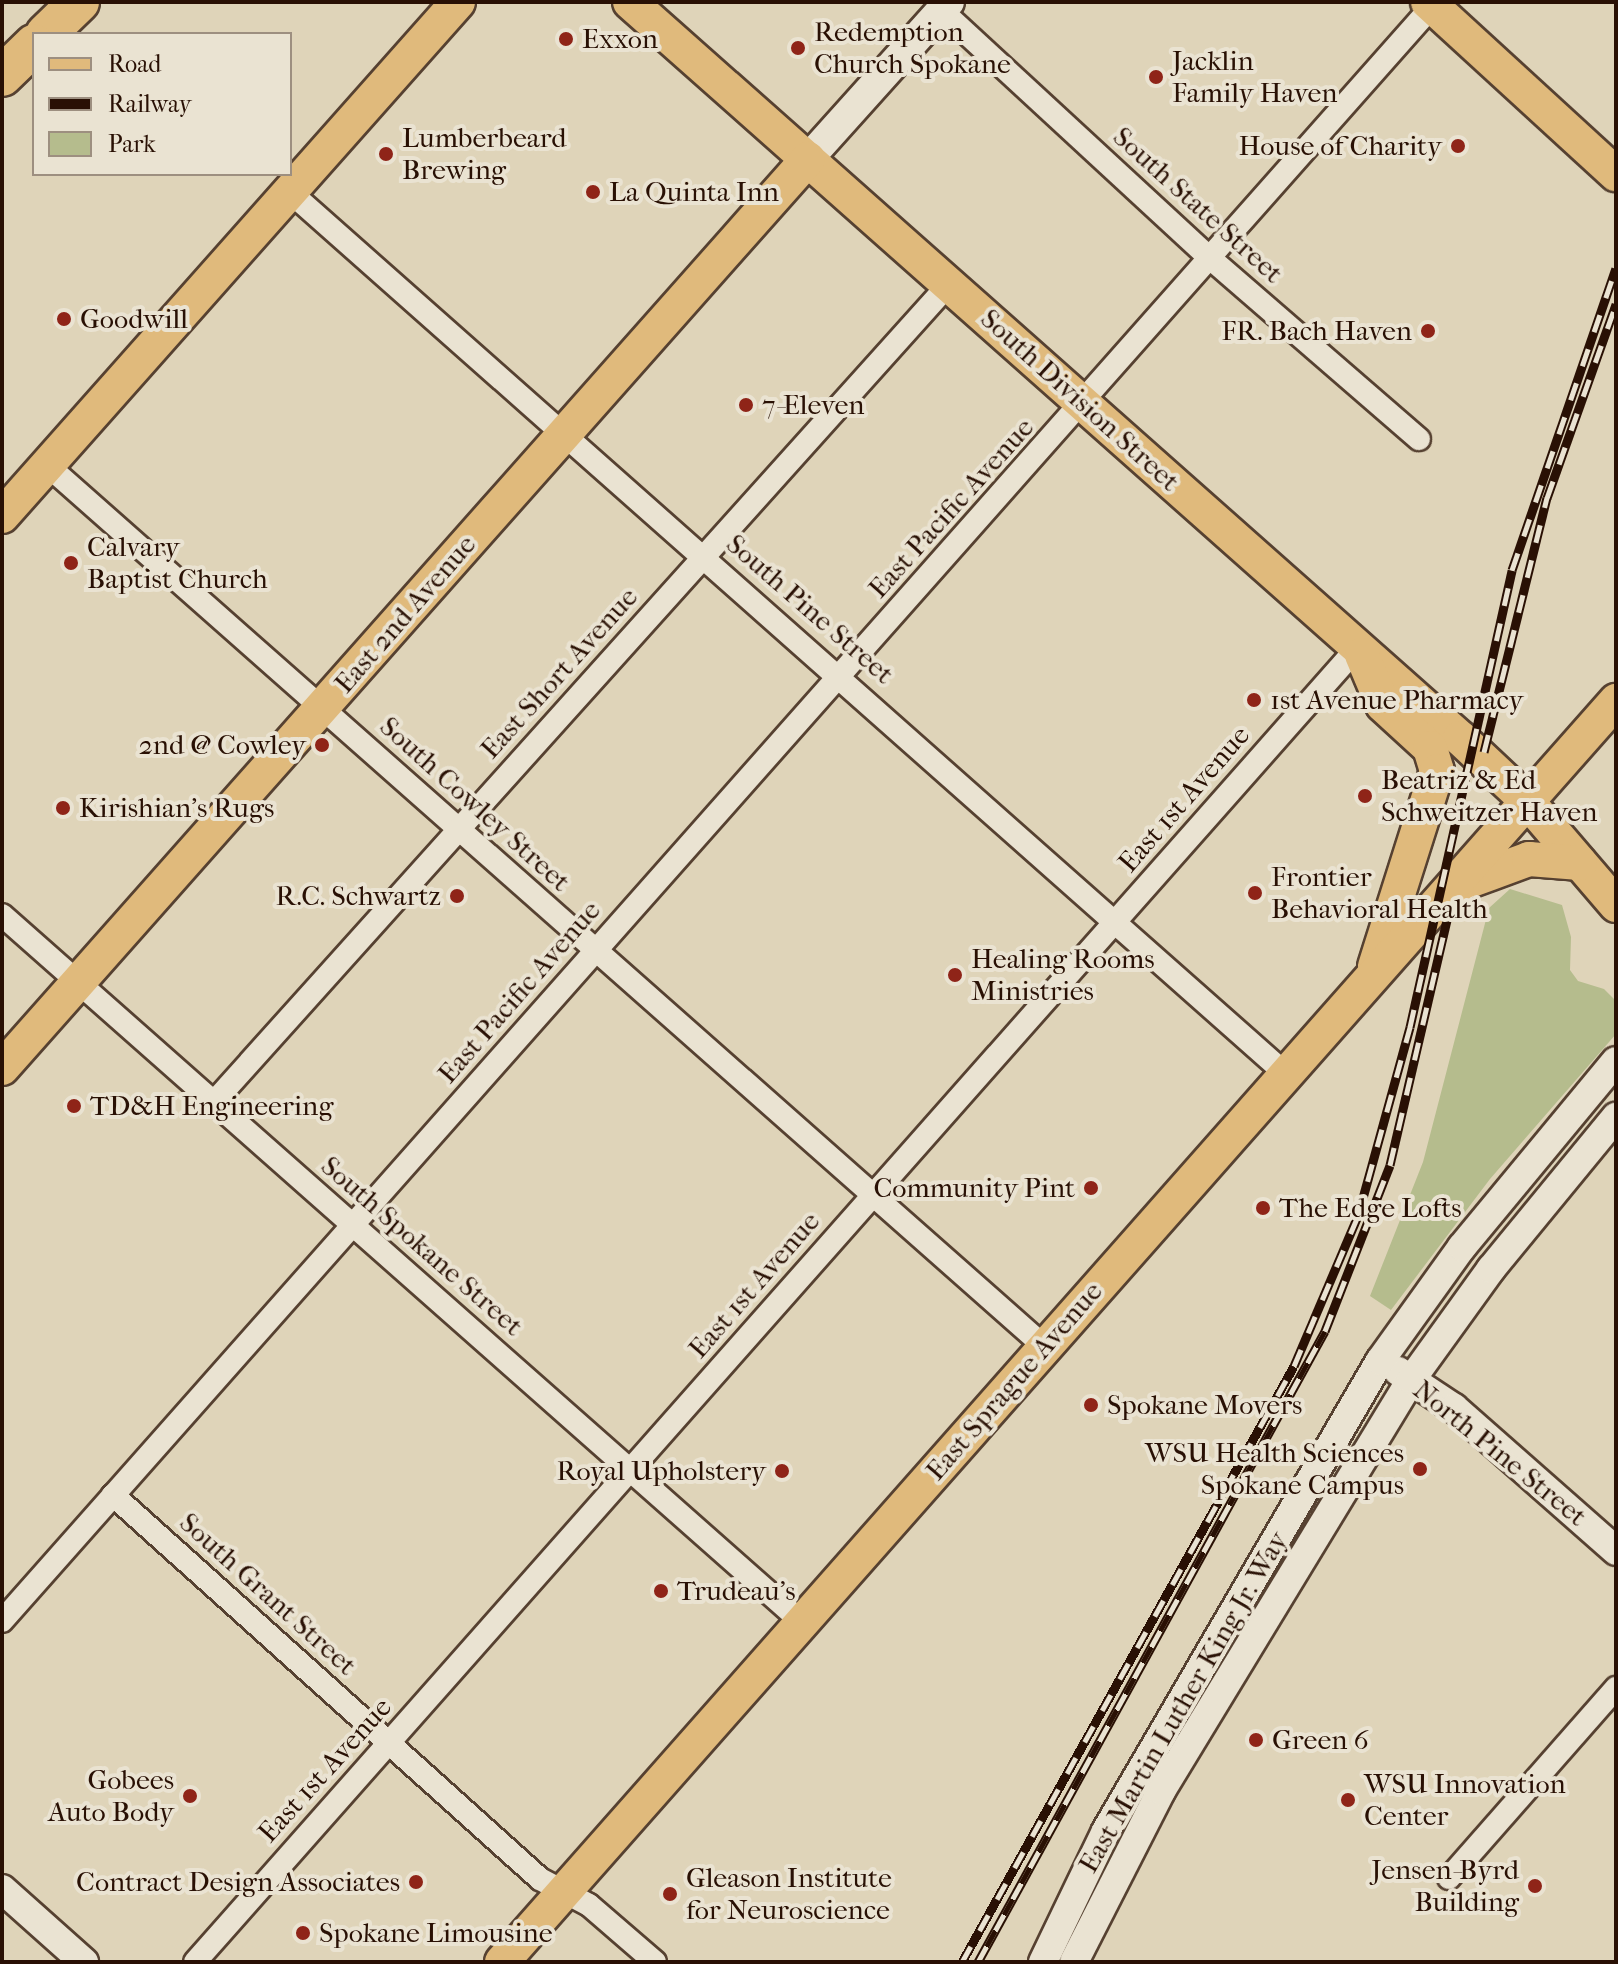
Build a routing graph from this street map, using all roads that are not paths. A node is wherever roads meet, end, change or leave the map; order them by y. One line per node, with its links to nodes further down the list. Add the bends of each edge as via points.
1 (79, 2): 6 (highway)
2 (458, 2): 11 (main road)
3 (630, 2): 9 (main road, South Division Street)
4 (1432, 3): 10 (main road); 12 (street, East Pacific Avenue)
5 (945, 6): 9 (main road); 12 (street, South State Street)
6 (48, 32)
7 (32, 47): 8 (highway)
8 (2, 76)
9 (808, 159): 13 (main road, South Division Street); 15 (main road, East 2nd Avenue)
10 (1616, 174)
11 (290, 192): 15 (street, South Pine Street); 17 (main road)
12 (1211, 259): 14 (street, East Pacific Avenue); 16 (street, South State Street)
13 (949, 284): 14 (main road, South Division Street); 19 (street, East Short Avenue)
14 (1084, 404): 20 (main road, South Division Street); 21 (street, East Pacific Avenue)
15 (564, 434): 19 (street, South Pine Street); 23 (main road, East 2nd Avenue)
16 (1419, 439)
17 (47, 465): 18 (main road); 23 (street, South Cowley Street)
18 (2, 516)
19 (704, 556): 21 (street, South Pine Street); 25 (street, East Short Avenue)
20 (1358, 647): 24 (main road, South Division Street); 30 (street, East 1st Avenue); 32 (main road, via 1383,705 1430,748 1437,771)
21 (840, 675): 30 (street, South Pine Street); 31 (street, East Pacific Avenue)
22 (1616, 701): 24 (main road, East Sprague Avenue)
23 (321, 708): 25 (street, South Cowley Street); 33 (main road, East 2nd Avenue)
24 (1527, 801): 26 (main road, South Division Street); 27 (main road, East Sprague Avenue)
25 (458, 830): 31 (street, South Cowley Street); 37 (street, East Short Avenue)
26 (1580, 863): 27 (main road, via 1543,857 1519,861); 28 (main road, South Division Street)
27 (1449, 890): 32 (main road, East Sprague Avenue)
28 (1616, 905)
29 (2, 915): 33 (street, South Spokane Street)
30 (1114, 923): 36 (street, South Pine Street); 39 (street, East 1st Avenue)
31 (595, 950): 39 (street, South Cowley Street); 40 (street, East Pacific Avenue)
32 (1371, 980): 36 (main road, East Sprague Avenue)
33 (78, 983): 35 (main road, East 2nd Avenue); 37 (street, South Spokane Street)
34 (1616, 1061): 42 (street, East Martin Luther King Jr. Way, via 1462,1247)
35 (2, 1068)
36 (1286, 1074): 41 (main road, East Sprague Avenue)
37 (214, 1102): 40 (street, South Spokane Street)
38 (1616, 1117): 43 (street, East Martin Luther King Jr. Way, via 1491,1269)
39 (872, 1196): 41 (street, South Cowley Street); 44 (street, East 1st Avenue)
40 (355, 1227): 44 (street, South Spokane Street); 45 (street, East Pacific Avenue)
41 (1044, 1346): 48 (main road, East Sprague Avenue)
42 (1380, 1361): 43 (street, North Pine Street); 58 (street, East Martin Luther King Jr. Way, via 1106,1831)
43 (1411, 1380): 46 (street, North Pine Street, via 1454,1408); 59 (street, East Martin Luther King Jr. Way, via 1161,1791)
44 (630, 1470): 48 (street, South Spokane Street); 50 (street, East 1st Avenue)
45 (113, 1495): 47 (street, East Pacific Avenue); 50 (street, South Grant Street)
46 (1616, 1551)
47 (2, 1621)
48 (803, 1623): 53 (main road, East Sprague Avenue)
49 (1616, 1688): 51 (street)
50 (388, 1744): 53 (street, South Grant Street, via 540,1879); 55 (street, East 1st Avenue)
51 (1449, 1878)
52 (2, 1889): 54 (street)
53 (565, 1892): 56 (main road, East Sprague Avenue); 57 (street, South Grant Street, via 589,1905)
54 (84, 1962)
55 (195, 1962)
56 (502, 1962)
57 (655, 1962)
58 (1043, 1962)
59 (1074, 1962)

